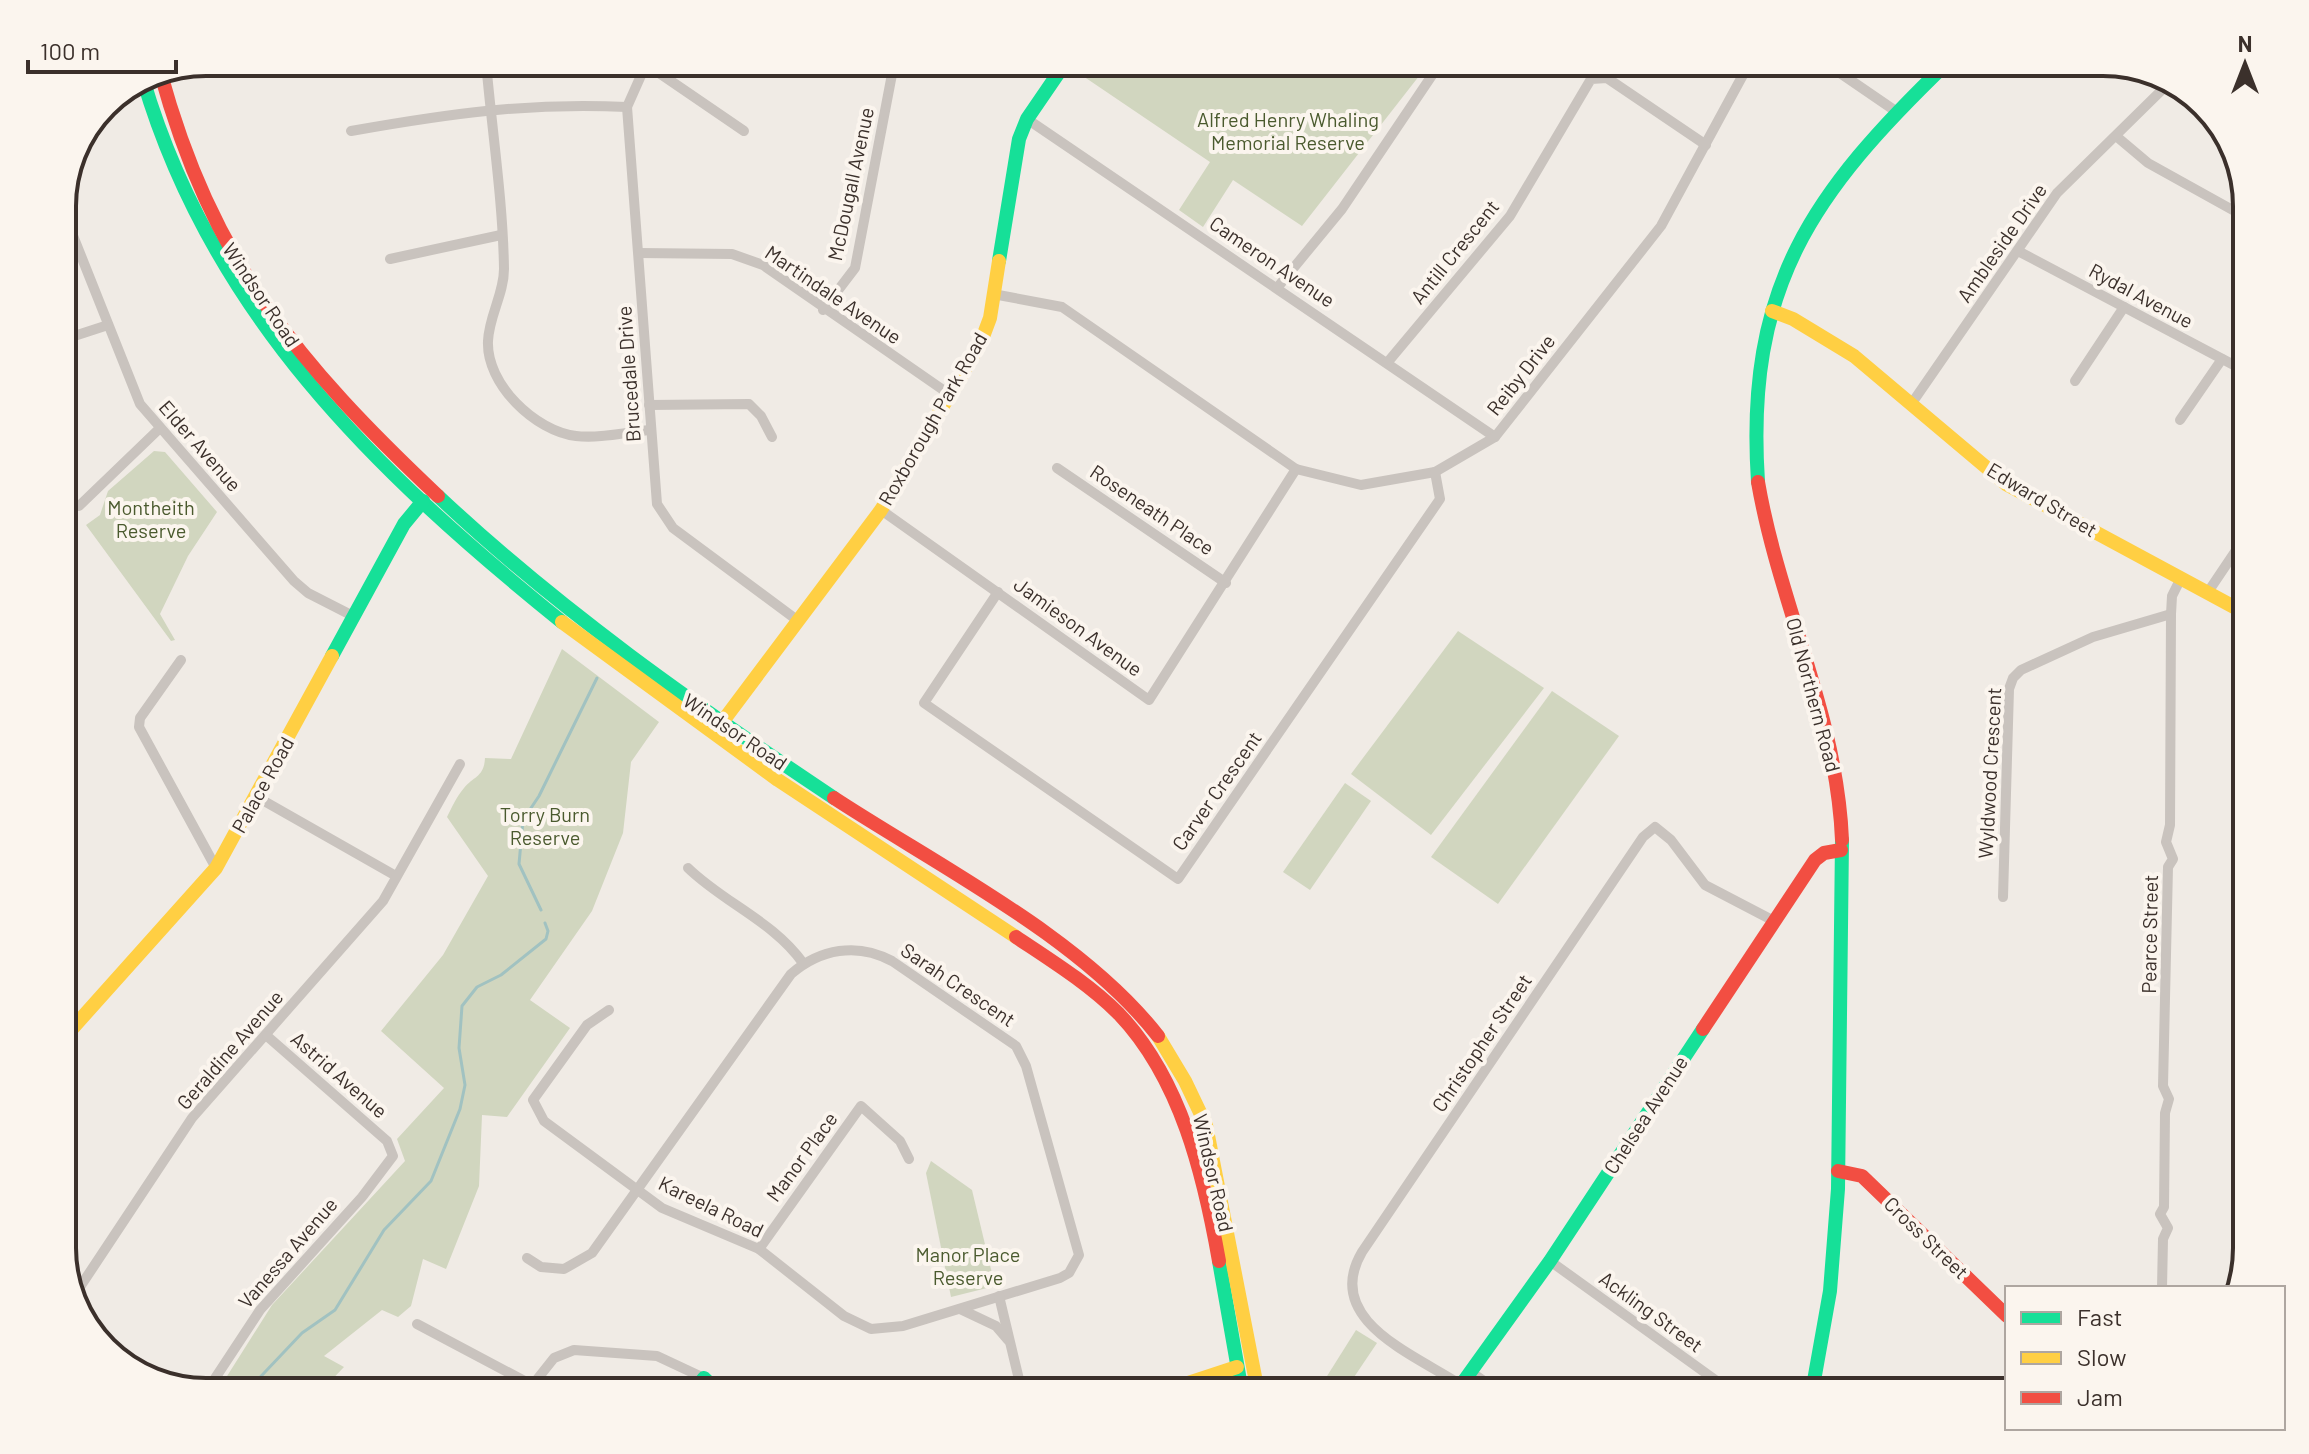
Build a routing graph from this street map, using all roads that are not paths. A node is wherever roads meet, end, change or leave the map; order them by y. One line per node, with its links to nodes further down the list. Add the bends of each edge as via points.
1 (487, 76): 15 (street)
2 (641, 76): 14 (street, Brucedale Drive)
3 (666, 76): 19 (street)
4 (892, 76): 31 (street, McDougall Avenue, via 855,268)
5 (1056, 76): 17 (main road, Roxborough Park Road)
6 (1432, 76): 28 (street, via 1342,209)
7 (1743, 76): 21 (street, Reiby Drive)
8 (1844, 76): 16 (street)
9 (1934, 76): 16 (main road, Old Northern Road)
10 (1592, 78): 21 (street, via 1607,78); 36 (street, Antill Crescent, via 1510,216)
11 (164, 84): 63 (main road, Windsor Road, via 212,218 258,296 314,371 473,531 586,626)
12 (2162, 90): 20 (street, Ambleside Drive)
13 (147, 91): 50 (main road, Windsor Road, via 174,168 229,277 280,351)
14 (627, 107): 15 (street, via 556,103); 26 (street, Brucedale Drive)
15 (490, 109): 18 (street); 23 (street)
16 (1897, 112): 32 (main road, Old Northern Road, via 1819,205 1792,256)
17 (1027, 119): 28 (street, Cameron Avenue); 29 (main road, Roxborough Park Road, via 1016,150)
18 (351, 131)
19 (744, 131)
20 (2116, 136): 22 (street, via 2148,163); 25 (street, Ambleside Drive, via 2057,193)
21 (1706, 145): 46 (street, Reiby Drive, via 1661,226)
22 (2233, 210)
23 (501, 235): 27 (street); 44 (street, via 504,273 487,344 502,387 548,428 578,437)
24 (76, 244): 33 (street, Elder Avenue)
25 (2018, 251): 30 (street, Rydal Avenue); 40 (street, Ambleside Drive)
26 (639, 253): 31 (street, Martindale Avenue, via 732,254 763,265); 41 (street, Brucedale Drive)
27 (390, 259)
28 (1277, 288): 36 (street, Cameron Avenue)
29 (993, 294): 39 (main road, Roxborough Park Road, via 986,332); 48 (street, Reiby Drive, via 1062,307)
30 (2124, 307): 35 (street, Rydal Avenue); 38 (street)
31 (823, 310): 39 (street, Martindale Avenue)
32 (1772, 311): 40 (main road, Edward Street, via 1854,356); 67 (main road, Old Northern Road, via 1757,394 1760,493 1772,551 1828,735)
33 (108, 325): 34 (street); 43 (street, Elder Avenue, via 130,383)
34 (76, 335)
35 (2222, 359): 37 (street, Rydal Avenue); 42 (street)
36 (1387, 363): 46 (street, Cameron Avenue)
37 (2233, 365)
38 (2075, 381)
39 (949, 394): 52 (main road, Roxborough Park Road)
40 (1912, 403): 54 (main road, Edward Street, via 2006,484)
41 (649, 405): 44 (street, Brucedale Drive); 45 (street, via 749,404)
42 (2180, 420)
43 (159, 429): 51 (street); 60 (street, Elder Avenue, via 294,581)
44 (649, 430): 61 (street, Brucedale Drive, via 657,504 665,519)
45 (772, 437)
46 (1495, 437): 49 (street, Reiby Drive)
47 (1057, 468): 55 (street, Roseneath Place)
48 (1296, 469): 49 (street, Reiby Drive, via 1361,485); 55 (street, Jamieson Avenue)
49 (1435, 472): 56 (street, Carver Crescent, via 1440,499 1178,879 924,703)
50 (423, 501): 60 (main road, Palace Road, via 404,524); 64 (main road, Windsor Road, via 549,614)
51 (79, 506)
52 (881, 510): 56 (street, Jamieson Avenue); 61 (main road, Roxborough Park Road)
53 (2233, 555): 57 (street)
54 (2181, 578): 57 (main road, Edward Street); 59 (street, Pearce Street)
55 (1226, 583): 56 (street, Jamieson Avenue, via 1149,700)
56 (998, 592)
57 (2208, 592): 58 (main road, Edward Street)
58 (2233, 606)
59 (2171, 614): 71 (street, Wyldwood Crescent, via 2093,637 2013,678); 85 (street, Pearce Street, via 2166,842 2173,859 2168,867 2163,1086 2169,1099 2160,1214 2168,1228)
60 (353, 616): 66 (main road, Palace Road)
61 (797, 620): 63 (main road, Roxborough Park Road)
62 (181, 660): 68 (street, via 139,727)
63 (722, 723): 64 (main road, Roxborough Park Road); 91 (main road, Windsor Road, via 1046,937 1140,1015 1191,1090 1206,1125)
64 (712, 736): 92 (main road, Windsor Road, via 1054,962 1113,1009 1139,1039 1177,1106 1200,1171)
65 (460, 764): 70 (street, Geraldine Avenue)
66 (257, 797): 68 (main road, Palace Road); 70 (street)
67 (1841, 850): 72 (main road, Chelsea Avenue, via 1815,860); 79 (main road, Old Northern Road)
68 (216, 868): 75 (main road, Palace Road)
69 (688, 868): 73 (street, via 778,933)
70 (396, 876): 76 (street, Geraldine Avenue, via 383,901)
71 (2003, 897)
72 (1774, 921): 83 (main road, Chelsea Avenue); 102 (street, Christopher Street, via 1705,885 1655,827 1643,837 1351,1275 1350,1289 1362,1318)
73 (803, 963): 80 (street); 86 (street, Sarah Crescent, via 835,951 880,954 1005,1038 1022,1056 1079,1255 1069,1273)
74 (609, 1010): 80 (street, Kareela Road, via 587,1025 533,1100 544,1121)
75 (76, 1024)
76 (267, 1036): 77 (street, Astrid Avenue); 84 (street, Geraldine Avenue, via 192,1118)
77 (387, 1141): 94 (street, Vanessa Avenue, via 391,1162 260,1310)
78 (909, 1159): 81 (street, Manor Place, via 900,1141 861,1106)
79 (1838, 1171): 88 (main road, Cross Street, via 1862,1176); 106 (main road, Old Northern Road, via 1834,1271)
80 (635, 1189): 81 (street, Kareela Road, via 662,1208); 82 (street, via 592,1253 578,1263 555,1269)
81 (759, 1249): 87 (street, Kareela Road, via 844,1316 871,1329 903,1326)
82 (527, 1258)
83 (1550, 1261): 93 (main road, Chelsea Avenue); 105 (street, Ackling Street)
84 (82, 1284)
85 (2162, 1286)
86 (999, 1296): 87 (street, Kareela Road); 90 (street)
87 (960, 1309): 90 (street, via 996,1326)
88 (2005, 1314)
89 (417, 1324): 95 (street)
90 (1009, 1342): 98 (street)
91 (1253, 1363): 92 (main road); 101 (main road, Windsor Road)
92 (1237, 1367): 99 (main road); 100 (main road, Windsor Road)
93 (1471, 1372): 103 (main road, Chelsea Avenue); 104 (street)
94 (215, 1378)
95 (512, 1378)
96 (537, 1378): 97 (street, via 554,1358 582,1350 657,1356)
97 (704, 1378)
98 (1018, 1378)
99 (1204, 1378)
100 (1239, 1378)
101 (1256, 1378)
102 (1443, 1378)
103 (1466, 1378)
104 (1480, 1378)
105 (1713, 1378)
106 (1815, 1378)

